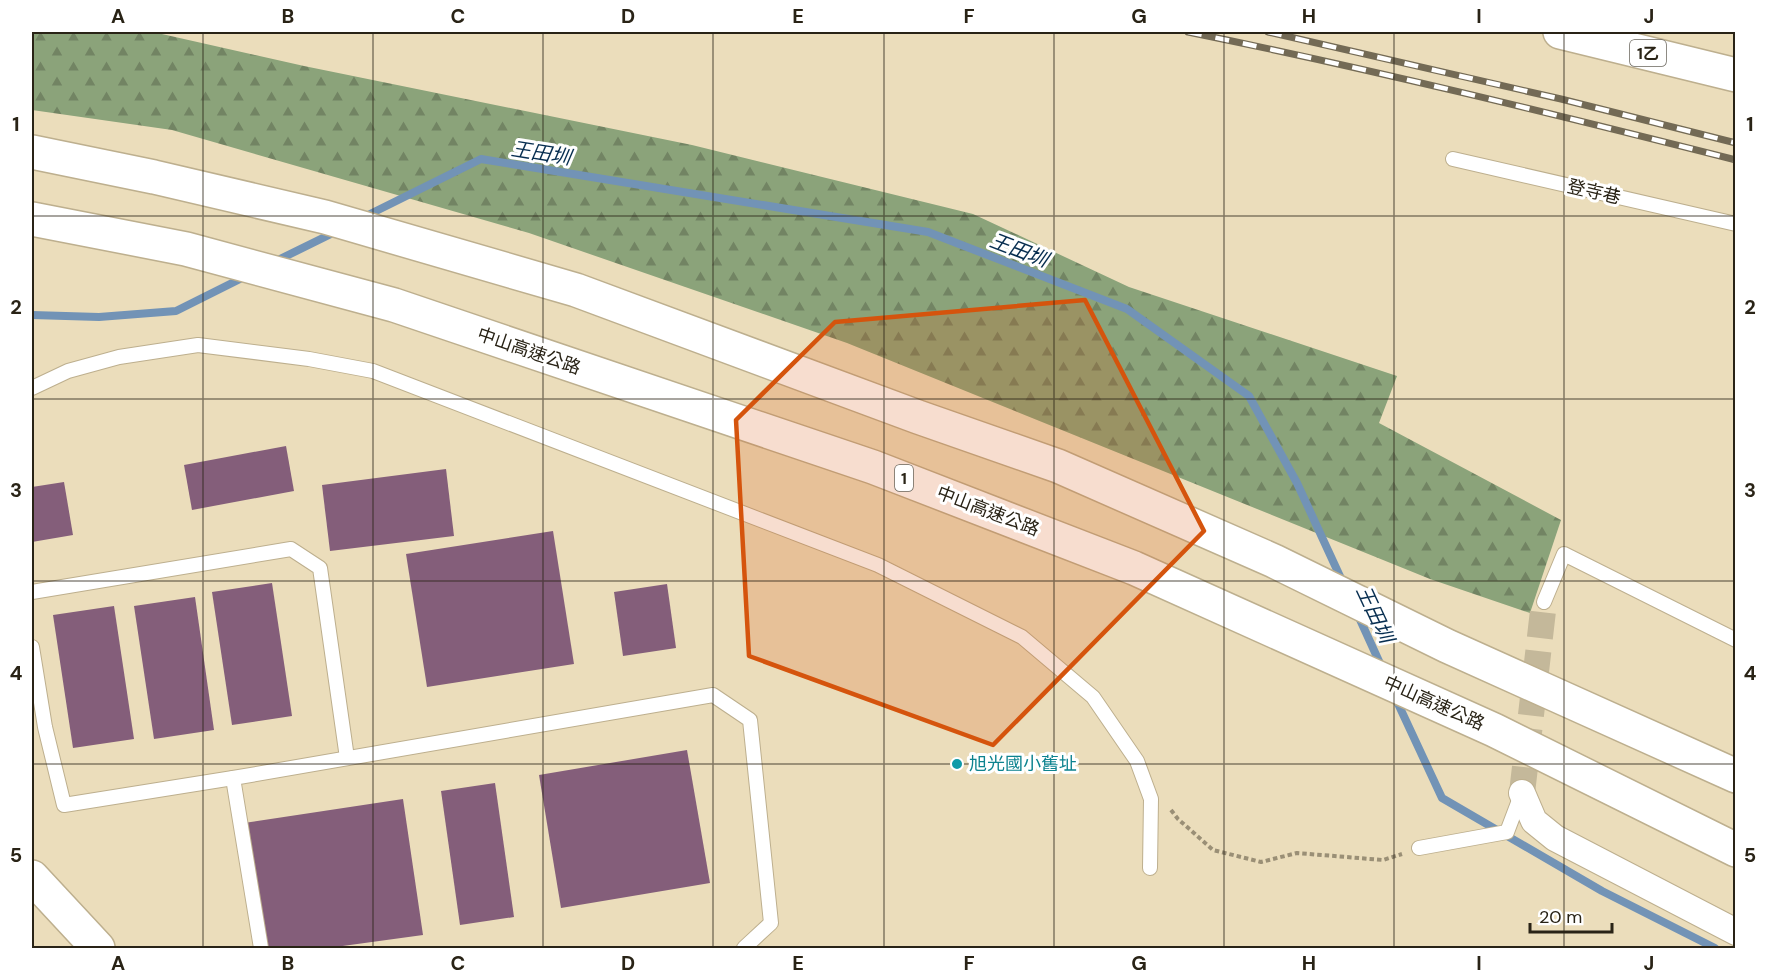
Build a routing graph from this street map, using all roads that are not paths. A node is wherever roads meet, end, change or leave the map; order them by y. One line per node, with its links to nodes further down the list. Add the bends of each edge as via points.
1 (1560, 32): 2 (main road, 1乙)
2 (1736, 75)
3 (32, 152): 13 (main road, via 325,217 576,291 1058,466 1274,561 1447,645)
4 (1453, 159): 6 (lane, 登寺巷)
5 (32, 219): 17 (main road, 中山高速公路 / 1, via 186,249 394,304 873,466 1134,568 1494,730)
6 (1736, 224)
7 (32, 388): 18 (lane, via 68,371 119,357 198,345 373,371 878,565 1022,637 1093,697 1137,761 1151,799)
8 (32, 592): 12 (lane, via 291,549 320,568)
9 (1544, 602): 10 (lane, via 1564,554)
10 (1736, 640)
11 (32, 646): 14 (lane, via 45,727 64,805)
12 (347, 758): 14 (lane); 23 (lane, via 713,695 750,720 771,923)
13 (1736, 776)
14 (233, 778): 22 (lane)
15 (1522, 793): 16 (lane, via 1507,832); 20 (street, via 1534,821 1555,838)
16 (1419, 848)
17 (1736, 850)
18 (1150, 868)
19 (32, 877): 21 (main road)
20 (1736, 932)
21 (98, 948)
22 (261, 948)
23 (744, 948)

